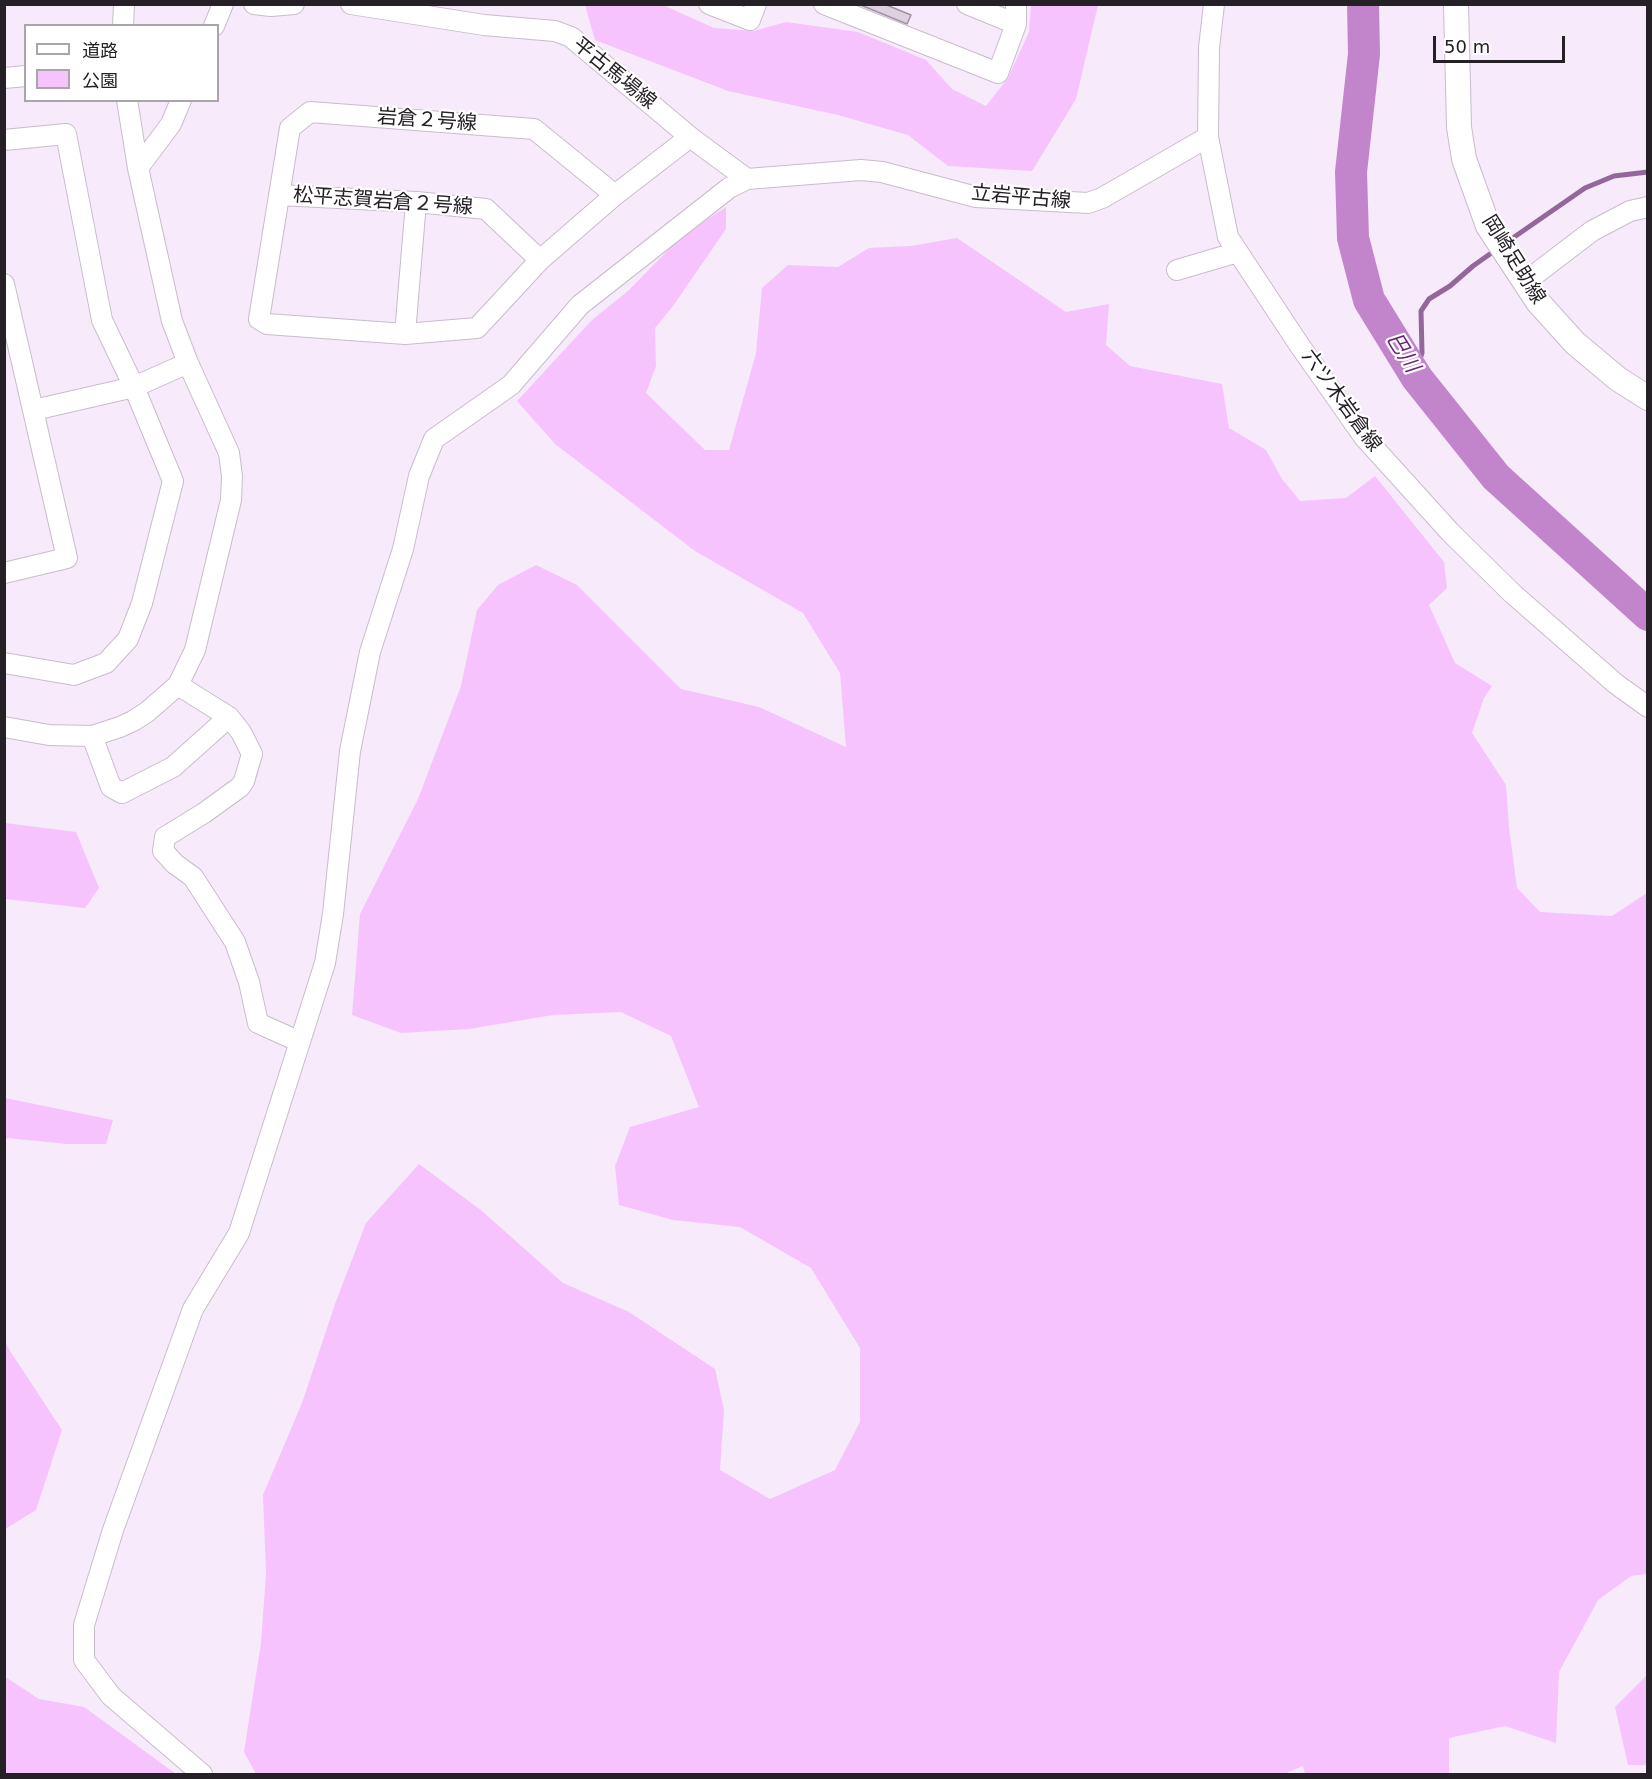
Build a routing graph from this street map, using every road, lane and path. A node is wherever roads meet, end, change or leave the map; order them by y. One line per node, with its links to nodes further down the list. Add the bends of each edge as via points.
1 (124, 4): 13 (street)
2 (223, 4): 14 (street)
3 (254, 4): 4 (street)
4 (294, 4)
5 (351, 4): 20 (street, 平古馬場線, via 484,25 555,31 571,37)
6 (709, 4): 7 (street, via 750,20)
7 (756, 4)
8 (967, 4): 15 (street)
9 (1016, 4): 15 (street)
10 (1214, 4): 21 (street, 六ツ木岩倉線, via 1209,48)
11 (1456, 4): 32 (main road, 岡崎足助線, via 1457,94 1464,159 1488,226)
12 (829, 6): 15 (street, via 998,73)
13 (123, 24)
14 (215, 24)
15 (1016, 24)
16 (24, 76): 17 (street)
17 (4, 78)
18 (127, 102): 23 (street)
19 (180, 102): 23 (street, via 171,124)
20 (690, 137): 24 (street, 平古馬場線); 26 (street)
21 (1208, 137): 24 (street, 立岩平古線, via 1088,204 976,197 861,170); 29 (street, 六ツ木岩倉線, via 1228,237)
22 (4, 140): 37 (street, via 66,134 102,320)
23 (138, 168): 36 (street, via 172,321)
24 (747, 179): 47 (street, via 729,188 580,305 511,384 434,438 419,476 403,549 370,652 350,751 325,963)
25 (279, 195): 26 (street, 岩倉２号線, via 290,128 310,112 534,129); 27 (street, 松平志賀岩倉２号線); 34 (street, 岩倉２号線, via 259,319 267,324)
26 (615, 195): 30 (street)
27 (416, 202): 30 (street, 松平志賀岩倉２号線, via 486,209); 34 (street)
28 (1647, 207): 32 (street, via 1630,211 1592,231)
29 (1238, 252): 31 (street); 43 (street, 六ツ木岩倉線, via 1364,437 1450,532 1514,594)
30 (540, 260): 34 (street, via 477,328)
31 (1177, 270)
32 (1525, 282): 38 (main road, 岡崎足助線, via 1575,343)
33 (4, 284): 35 (street)
34 (405, 334)
35 (11, 347): 39 (street)
36 (188, 363): 37 (street); 42 (street, via 229,453 232,476 231,500 195,650)
37 (134, 387): 39 (street); 41 (street, via 173,481 142,603 128,639 106,663 74,675)
38 (1647, 398)
39 (34, 410): 40 (street, via 67,558)
40 (4, 573)
41 (4, 663)
42 (177, 685): 44 (street); 46 (street, via 140,716)
43 (1647, 707)
44 (230, 717): 46 (street, via 173,767 122,793 111,787); 47 (street, via 252,754 244,781 165,837 163,851 193,877 235,942 258,1023)
45 (4, 727): 46 (street, via 50,735)
46 (92, 736)
47 (300, 1042): 48 (street, via 239,1233 193,1309 113,1530 84,1624 84,1660 111,1696)
48 (202, 1774)

